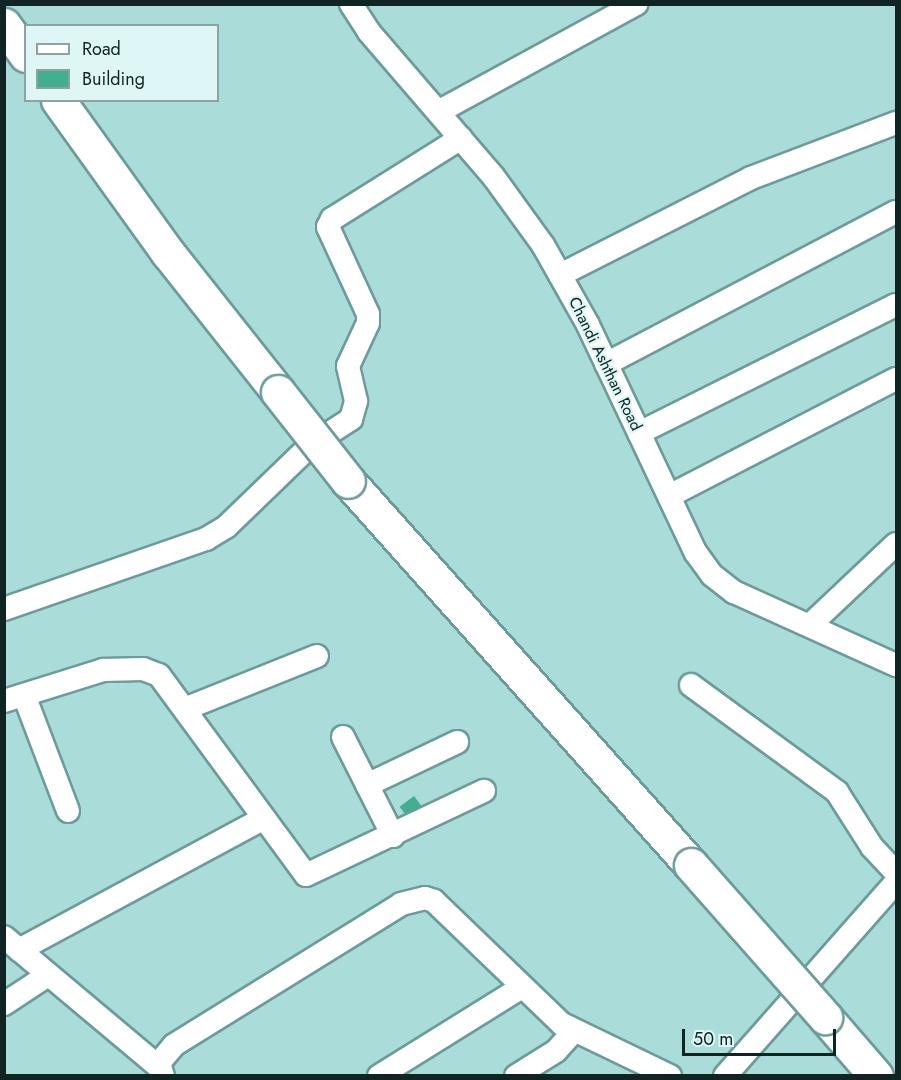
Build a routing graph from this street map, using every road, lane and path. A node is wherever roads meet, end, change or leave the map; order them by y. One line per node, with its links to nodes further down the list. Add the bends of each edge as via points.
1 (351, 4): 6 (street, Chandi Ashthan Road, via 369,32)
2 (636, 4): 6 (street)
3 (4, 25): 4 (highway)
4 (24, 52)
5 (59, 102): 43 (highway, bridge, via 168,253 348,481)
6 (438, 112): 8 (street, Chandi Ashthan Road)
7 (897, 123): 10 (street, via 751,178)
8 (460, 138): 10 (street, Chandi Ashthan Road, via 537,237); 17 (street, via 330,222 329,232 368,314 348,366 356,409 351,419 311,445 248,506 206,539)
9 (897, 212): 12 (street)
10 (560, 275): 12 (street, Chandi Ashthan Road)
11 (897, 305): 14 (street)
12 (606, 364): 14 (street, Chandi Ashthan Road)
13 (897, 379): 15 (street)
14 (639, 433): 15 (street, Chandi Ashthan Road)
15 (669, 496): 18 (street, Chandi Ashthan Road, via 696,553 712,575 734,592)
16 (897, 544): 18 (street)
17 (4, 609)
18 (810, 625): 20 (street, Chandi Ashthan Road)
19 (316, 656): 23 (street)
20 (897, 665)
21 (691, 685): 31 (street, via 837,792)
22 (14, 698): 23 (street, via 104,670 129,668 159,675); 28 (street)
23 (187, 708): 29 (street)
24 (343, 737): 26 (street)
25 (457, 742): 26 (street)
26 (367, 785): 30 (street)
27 (484, 791): 30 (street)
28 (68, 811)
29 (264, 818): 30 (street, via 306,875); 32 (street)
30 (393, 836)
31 (896, 880): 42 (street)
32 (12, 944): 33 (street)
33 (48, 975): 35 (street); 37 (street)
34 (522, 987): 36 (street); 37 (street, via 434,901 414,900 401,904 174,1045 160,1058); 39 (street)
35 (4, 1004)
36 (573, 1032): 40 (street, via 556,1051); 41 (street)
37 (158, 1069): 38 (street)
38 (133, 1076)
39 (379, 1076)
40 (516, 1076)
41 (670, 1076)
42 (725, 1076)
43 (876, 1076)

